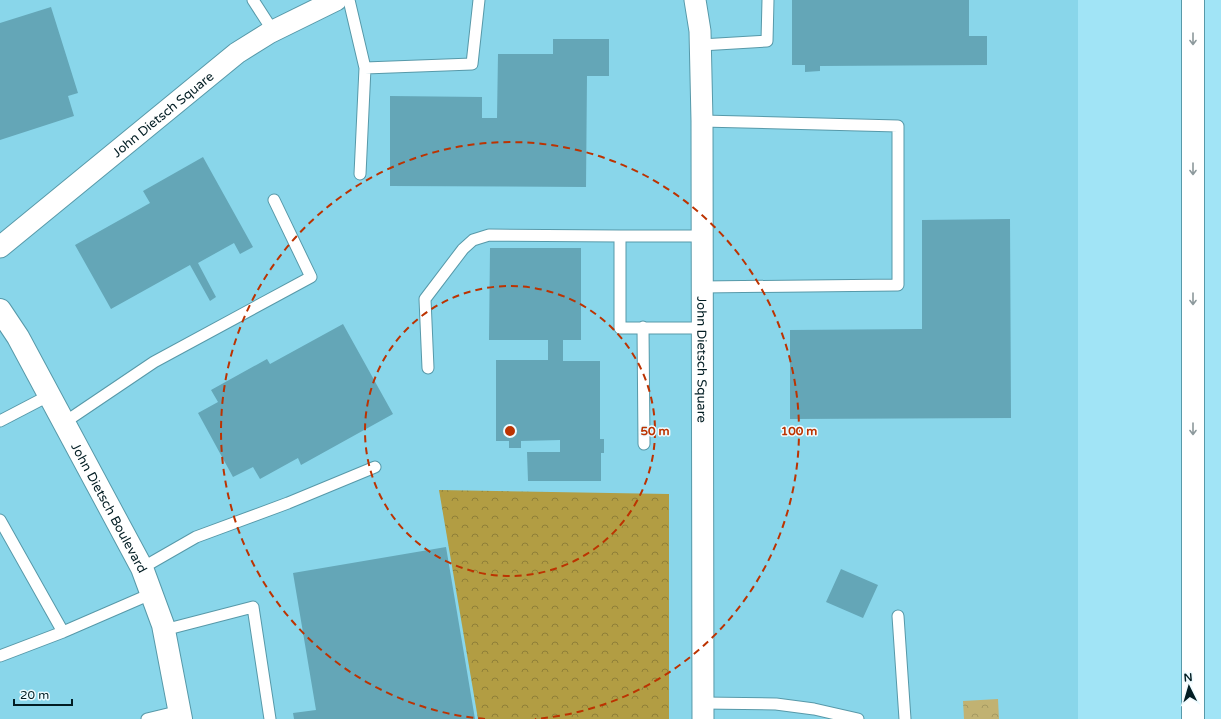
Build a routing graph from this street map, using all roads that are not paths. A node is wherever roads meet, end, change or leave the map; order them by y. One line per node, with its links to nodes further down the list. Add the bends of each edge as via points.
1 (253, 0): 8 (lane)
2 (336, 0): 8 (street, John Dietsch Square)
3 (349, 0): 10 (lane)
4 (479, 0): 10 (lane, via 472,64)
5 (695, 0): 9 (street, John Dietsch Square)
6 (768, 0): 9 (lane, via 767,41)
7 (1193, 0): 40 (main road, one-way to 40)
8 (273, 31): 16 (street, John Dietsch Square, via 237,53)
9 (701, 45): 11 (street, John Dietsch Square)
10 (365, 68): 12 (lane)
11 (702, 121): 15 (street, John Dietsch Square); 17 (lane, via 898,126 898,285)
12 (360, 174)
13 (274, 200): 24 (lane, via 311,276 154,362)
14 (620, 236): 15 (lane); 19 (lane, via 620,328); 21 (lane, via 489,235 474,240 463,249 426,299)
15 (702, 236): 17 (street, John Dietsch Square)
16 (0, 247)
17 (702, 287): 20 (street, John Dietsch Square)
18 (0, 310): 22 (main road, John Dietsch Boulevard)
19 (643, 328): 20 (lane); 25 (lane)
20 (702, 328): 34 (street, John Dietsch Square)
21 (428, 368)
22 (50, 395): 23 (lane); 24 (main road, John Dietsch Boulevard)
23 (0, 421)
24 (64, 422): 28 (main road, John Dietsch Boulevard)
25 (644, 444)
26 (375, 467): 28 (lane, via 196,537)
27 (0, 520): 32 (lane)
28 (142, 568): 29 (main road, John Dietsch Boulevard)
29 (153, 593): 31 (main road, John Dietsch Boulevard); 32 (lane)
30 (898, 616): 39 (lane)
31 (164, 630): 35 (main road, John Dietsch Boulevard); 37 (lane, via 253,607)
32 (63, 632): 33 (lane)
33 (0, 656)
34 (703, 711): 38 (lane, via 776,704)
35 (181, 715): 36 (lane)
36 (147, 719)
37 (270, 719)
38 (858, 719)
39 (905, 719)
40 (1193, 719)

